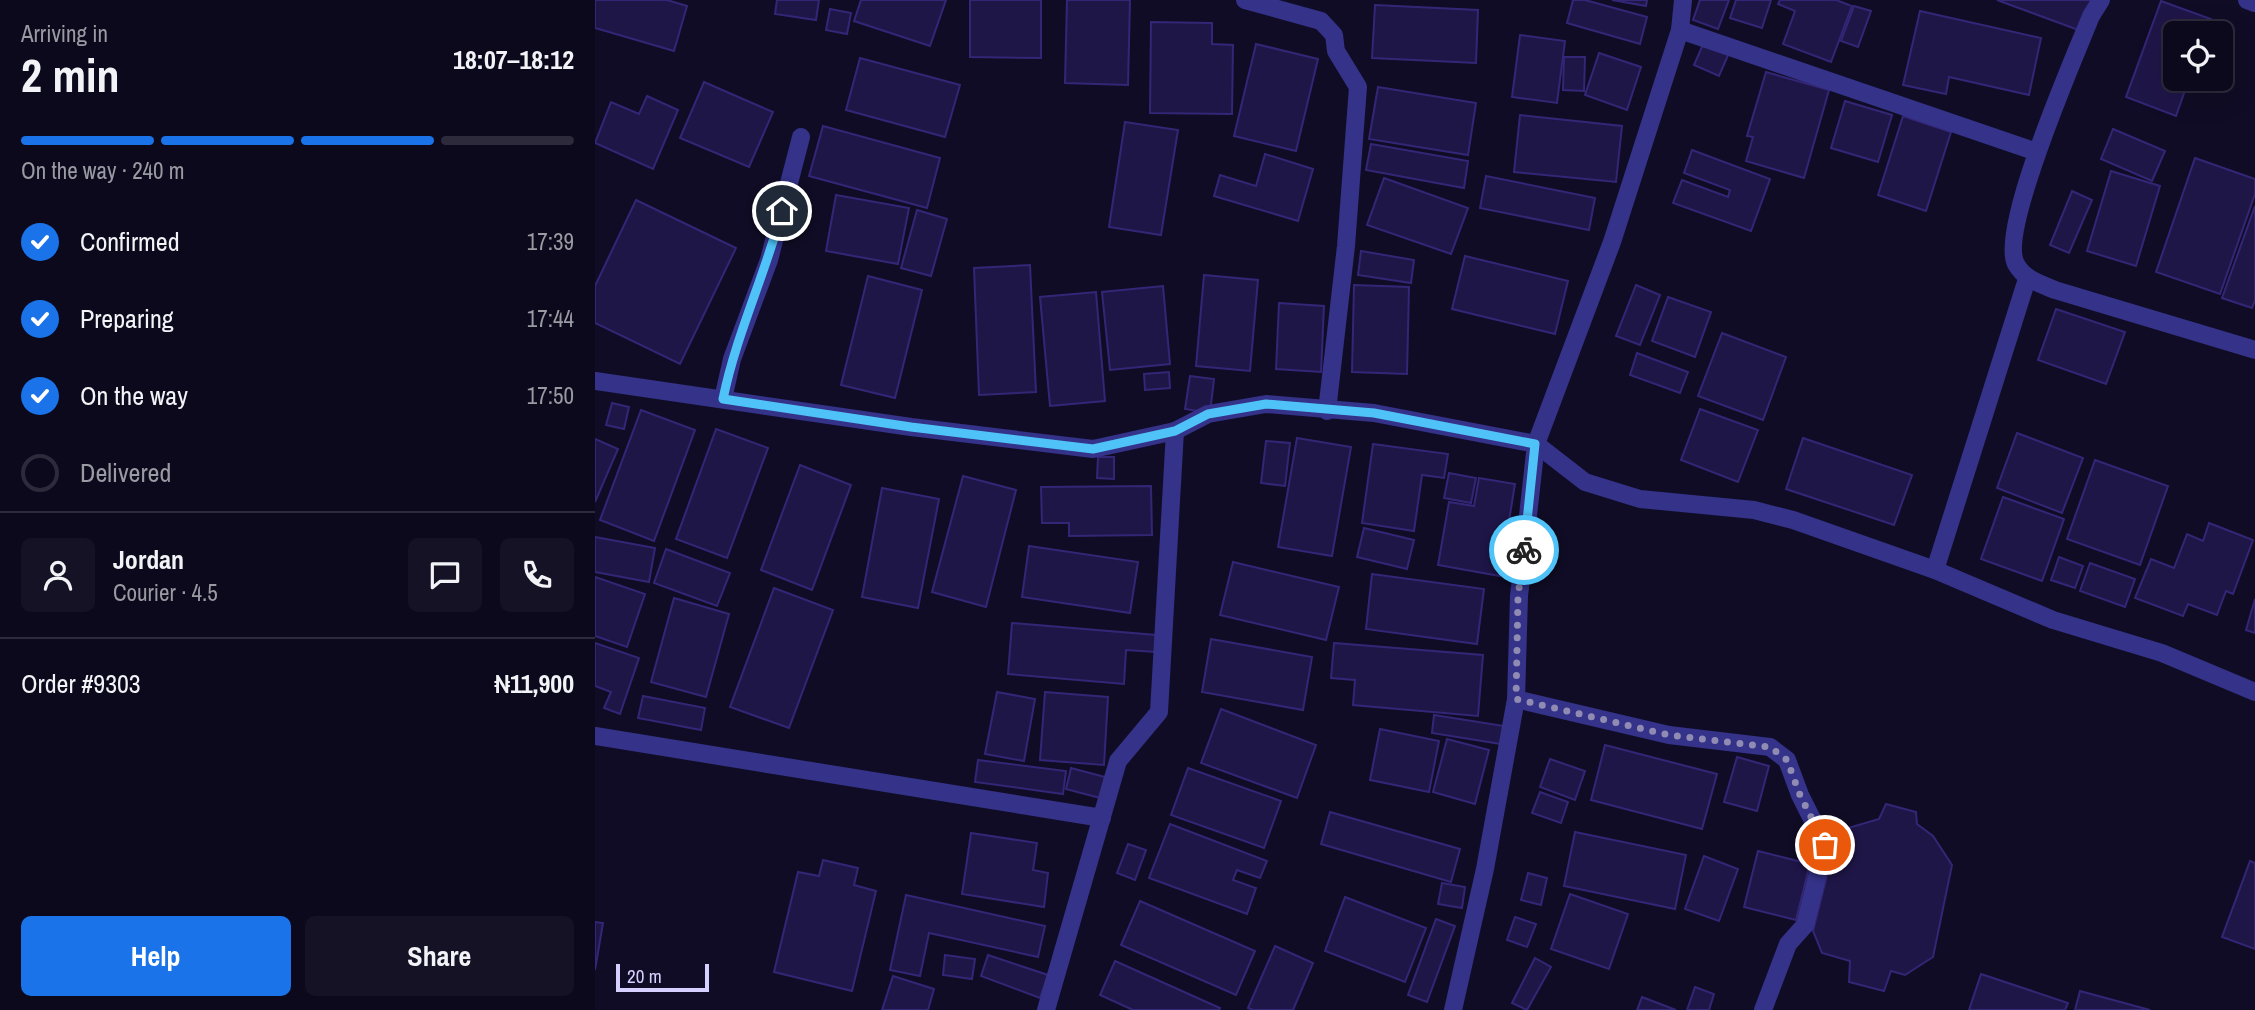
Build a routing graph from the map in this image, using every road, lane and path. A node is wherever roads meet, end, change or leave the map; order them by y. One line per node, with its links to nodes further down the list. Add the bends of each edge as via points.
1 (1245, 0): 13 (street, via 1321,21 1334,35 1336,51 1358,87)
2 (1683, 0): 6 (street)
3 (2101, 0): 8 (street)
4 (2247, 0): 5 (street)
5 (2255, 3)
6 (1680, 30): 8 (street); 15 (street, via 1612,242)
7 (801, 137): 12 (street, via 769,260 731,359)
8 (2037, 152): 9 (street, via 2015,236 2014,262)
9 (2027, 279): 10 (street); 16 (street)
10 (2255, 350)
11 (595, 381): 12 (street)
12 (723, 399): 14 (street, via 1093,449)
13 (1327, 411): 14 (street, via 1266,404 1208,414); 15 (street, via 1374,413)
14 (1175, 431): 20 (street, via 1159,712 1118,761)
15 (1535, 444): 16 (street, via 1585,482 1640,499 1754,510); 18 (street, via 1518,596)
16 (1935, 570): 17 (street, via 2053,620 2162,653)
17 (2255, 692)
18 (1516, 699): 22 (street); 23 (street, via 1669,735 1770,747 1787,760 1825,845 1805,925 1788,944)
19 (595, 736): 20 (street)
20 (1102, 818): 21 (street)
21 (1046, 1010)
22 (1453, 1010)
23 (1763, 1010)

